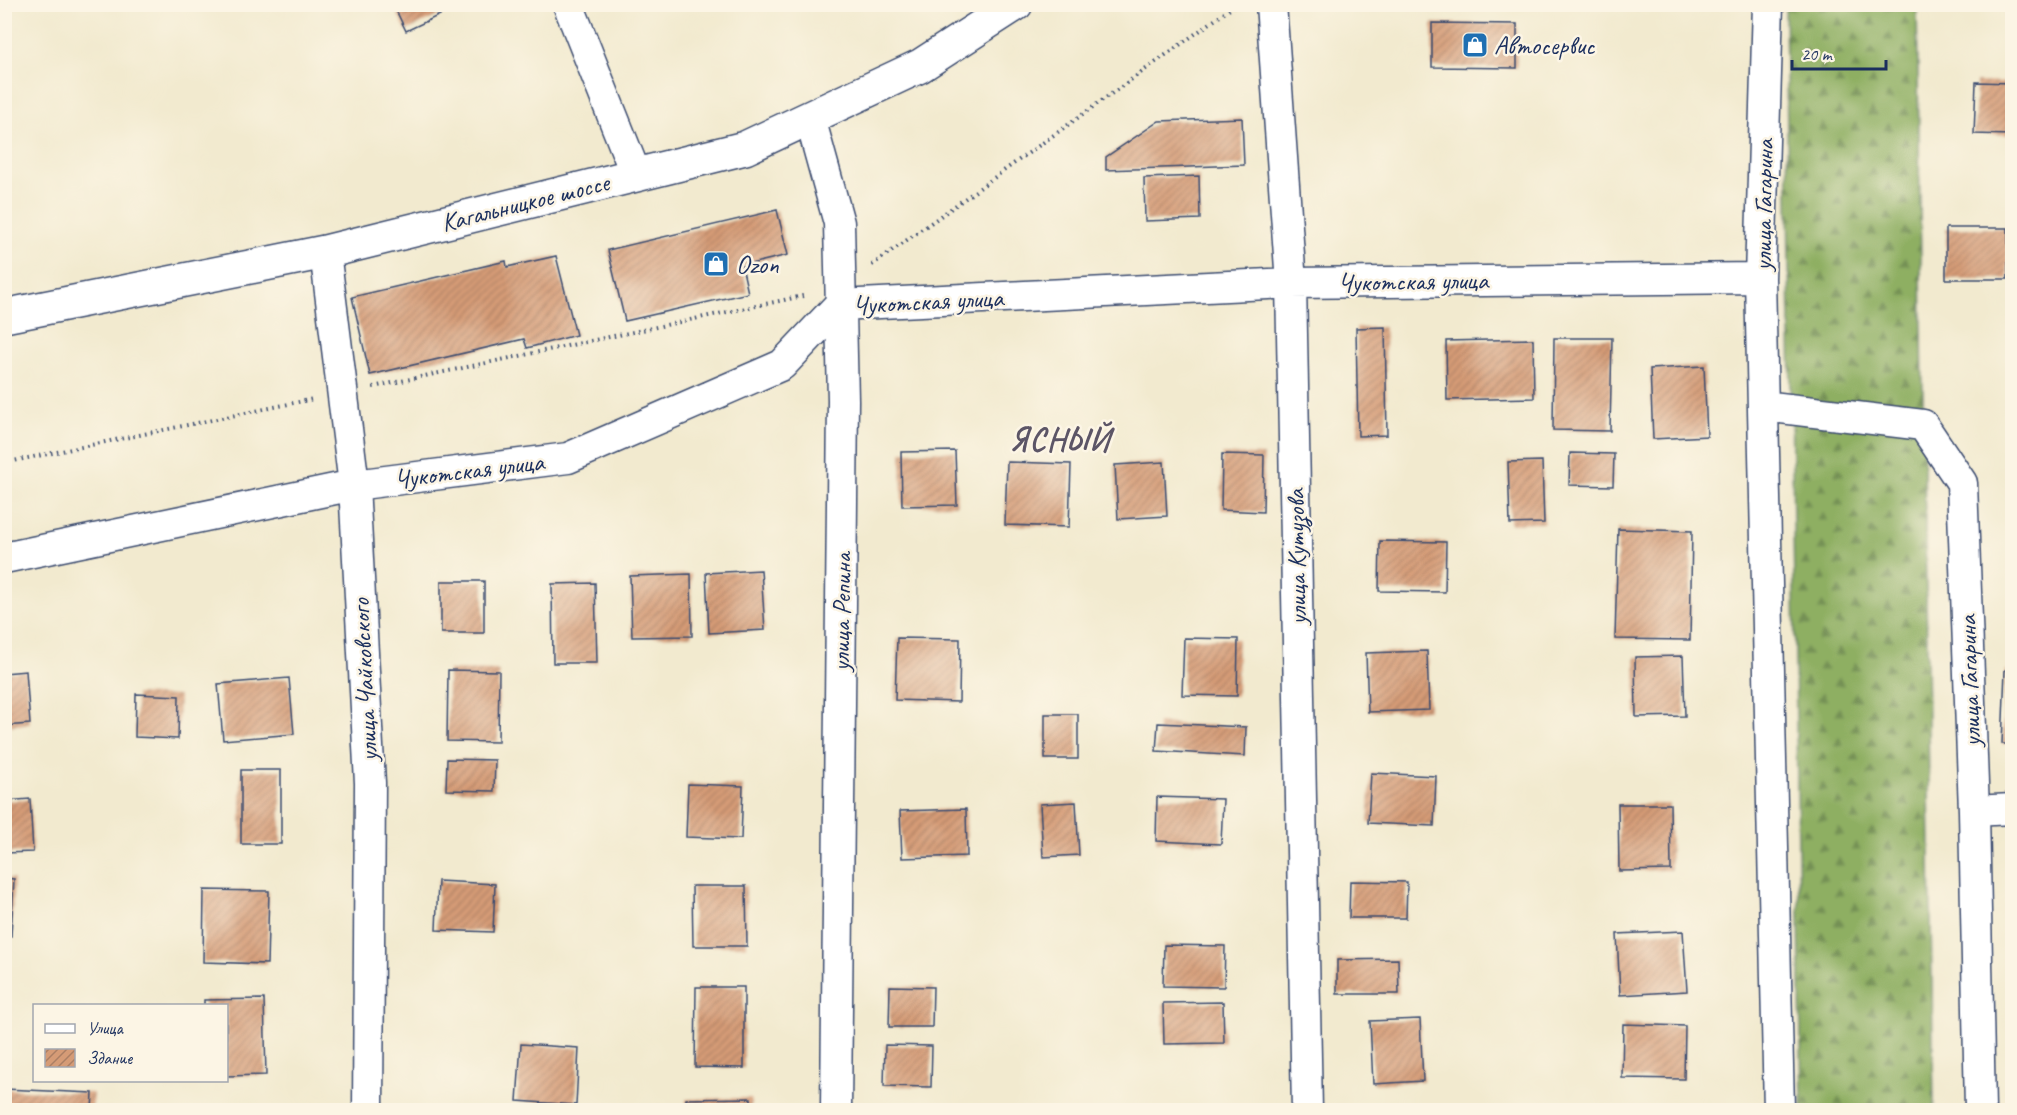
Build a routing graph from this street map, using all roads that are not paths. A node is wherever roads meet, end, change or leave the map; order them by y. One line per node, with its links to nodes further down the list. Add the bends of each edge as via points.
1 (568, 4): 6 (street)
2 (1016, 4): 5 (main road, Кагальницкое шоссе, via 920,66)
3 (1271, 4): 9 (street, улица Кутузова)
4 (1768, 4): 8 (street, улица Гагарина)
5 (810, 117): 6 (main road, Кагальницкое шоссе, via 745,148); 10 (street, улица Репина, via 839,223)
6 (636, 175): 7 (main road, Кагальницкое шоссе)
7 (325, 252): 11 (main road, Кагальницкое шоссе); 13 (street, улица Чайковского)
8 (1760, 278): 9 (street, Чукотская улица); 12 (street, улица Гагарина)
9 (1291, 283): 10 (street, Чукотская улица); 19 (street, улица Кутузова)
10 (839, 297): 13 (street, Чукотская улица, via 782,365 568,458); 18 (street, улица Репина, via 843,400)
11 (4, 316)
12 (1763, 406): 16 (street, улица Гагарина, via 1923,424 1962,483); 20 (street, улица Гагарина)
13 (354, 485): 14 (street, Чукотская улица); 17 (street, улица Чайковского, via 370,783)
14 (4, 558)
15 (2013, 809): 16 (street)
16 (1974, 811): 21 (street, улица Гагарина)
17 (368, 1110)
18 (837, 1110)
19 (1307, 1110)
20 (1779, 1110)
21 (1980, 1110)

